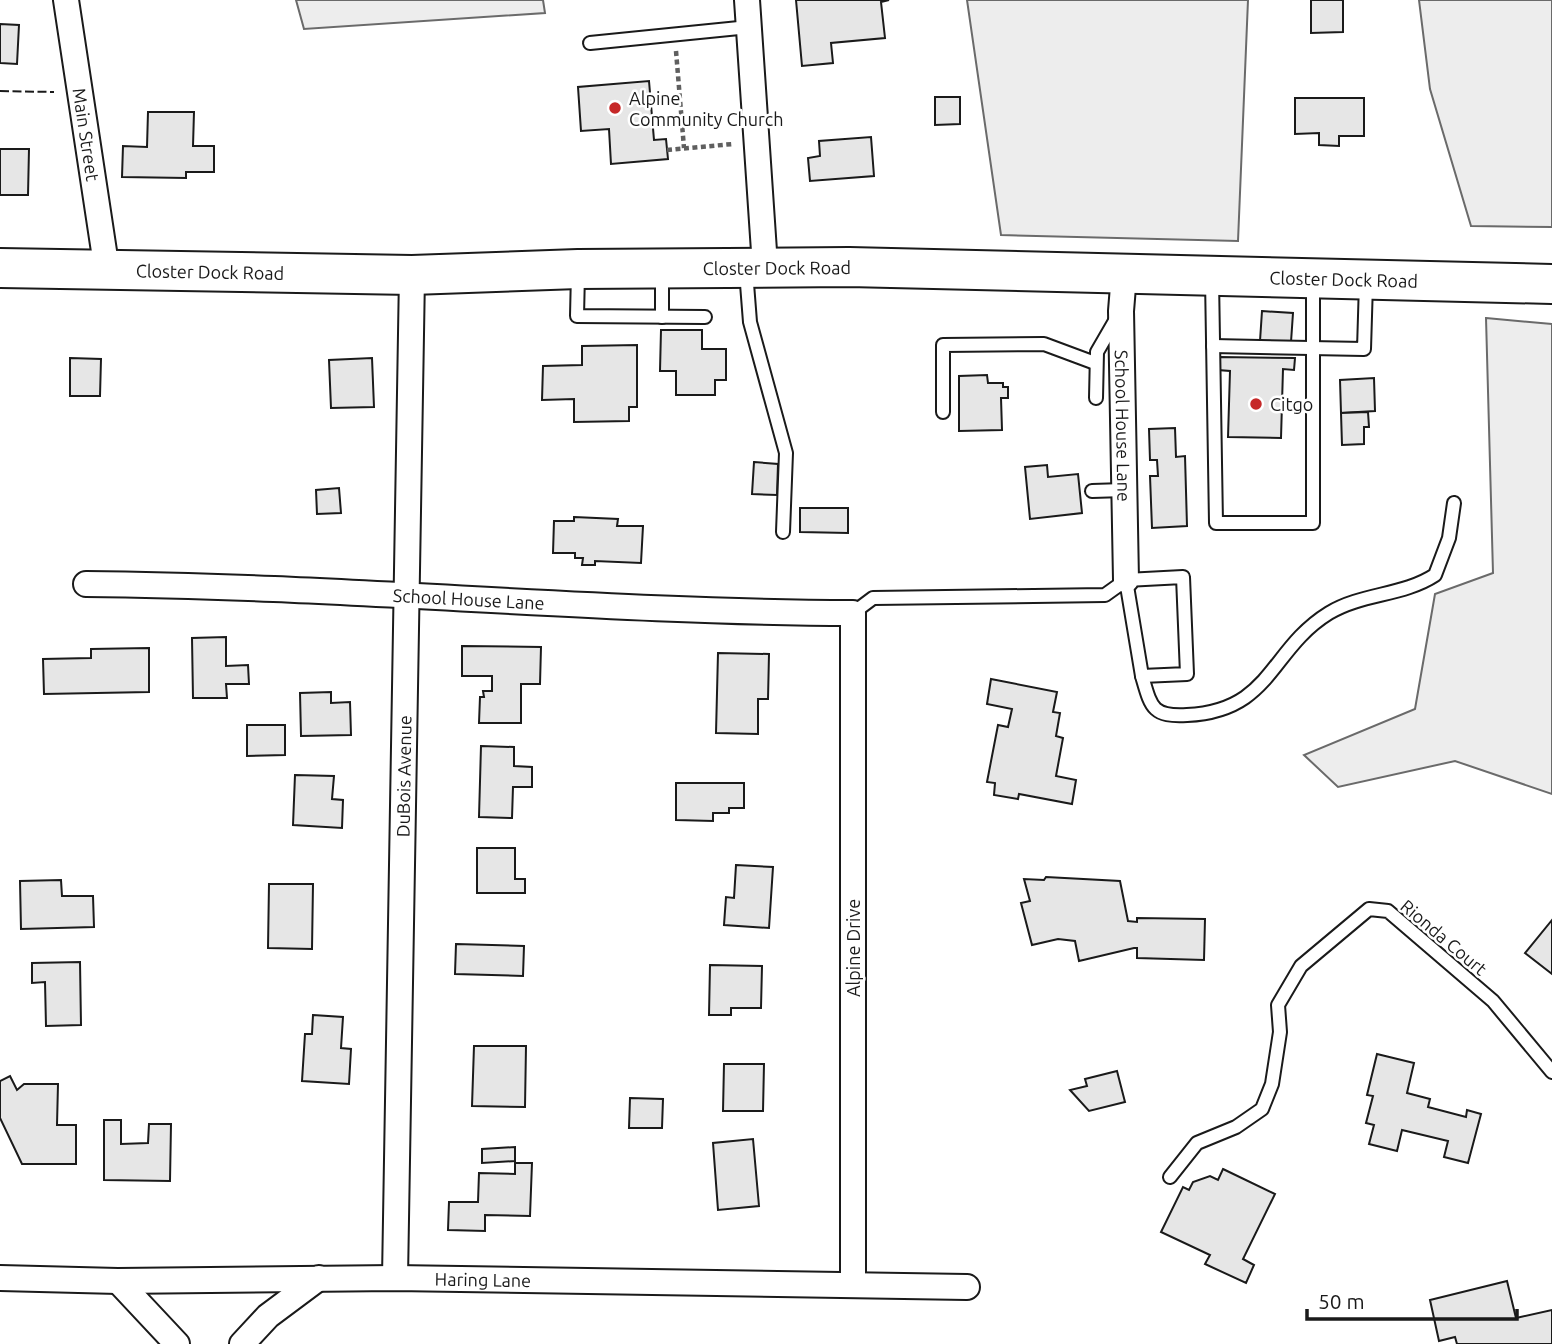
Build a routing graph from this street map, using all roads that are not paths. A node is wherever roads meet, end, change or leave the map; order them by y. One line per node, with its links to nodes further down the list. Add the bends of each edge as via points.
1 (66, 0): 9 (street, Main Street)
2 (747, 0): 3 (street)
3 (749, 27): 4 (lane); 5 (street, via 759,142)
4 (590, 43)
5 (755, 266): 7 (main road, Closter Dock Road); 10 (main road, Closter Dock Road); 27 (lane, via 750,322 786,453)
6 (0, 268): 9 (main road, Closter Dock Road)
7 (662, 268): 8 (main road, Closter Dock Road); 17 (lane)
8 (578, 269): 11 (main road, Closter Dock Road); 17 (lane, via 577,316)
9 (107, 271): 11 (main road, Closter Dock Road)
10 (1124, 274): 12 (main road, Closter Dock Road); 16 (street, School House Lane)
11 (412, 275): 30 (street, DuBois Avenue)
12 (1212, 275): 13 (main road, Closter Dock Road); 19 (lane)
13 (1313, 278): 14 (main road, Closter Dock Road); 20 (lane)
14 (1366, 279): 15 (main road, Closter Dock Road); 20 (lane, via 1364,349)
15 (1552, 284)
16 (1121, 311): 21 (lane, via 1100,342); 24 (street, School House Lane)
17 (662, 317): 18 (lane)
18 (705, 317)
19 (1213, 346): 20 (lane); 20 (lane, via 1216,523 1313,523)
20 (1313, 349)
21 (1095, 363): 22 (lane); 23 (lane, via 1044,344 943,345)
22 (1096, 398)
23 (943, 412)
24 (1125, 490): 25 (lane); 28 (street, School House Lane)
25 (1092, 491)
26 (1454, 503): 32 (lane, via 1449,538 1435,575 1418,584 1355,600 1322,618 1251,696 1233,707 1212,714 1173,716 1156,711)
27 (783, 532)
28 (1126, 580): 31 (lane, via 1105,594 873,598); 32 (lane); 32 (lane, via 1183,577 1187,674)
29 (86, 584): 30 (street, School House Lane)
30 (407, 596): 31 (street, School House Lane); 37 (street, DuBois Avenue)
31 (853, 613): 39 (street, Alpine Drive)
32 (1142, 676)
33 (1552, 1072): 34 (lane, Rionda Court, via 1493,1001 1388,911 1369,909 1301,967 1278,1005 1280,1032 1272,1084 1262,1109 1236,1127 1197,1143)
34 (1170, 1177)
35 (0, 1278): 38 (street, Haring Lane)
36 (319, 1278): 37 (street, Haring Lane); 38 (street, Haring Lane); 42 (street, via 268,1316)
37 (395, 1278): 39 (street, Haring Lane)
38 (118, 1281): 41 (street)
39 (853, 1284): 40 (street, Haring Lane)
40 (967, 1287)
41 (177, 1344)
42 (242, 1344)

